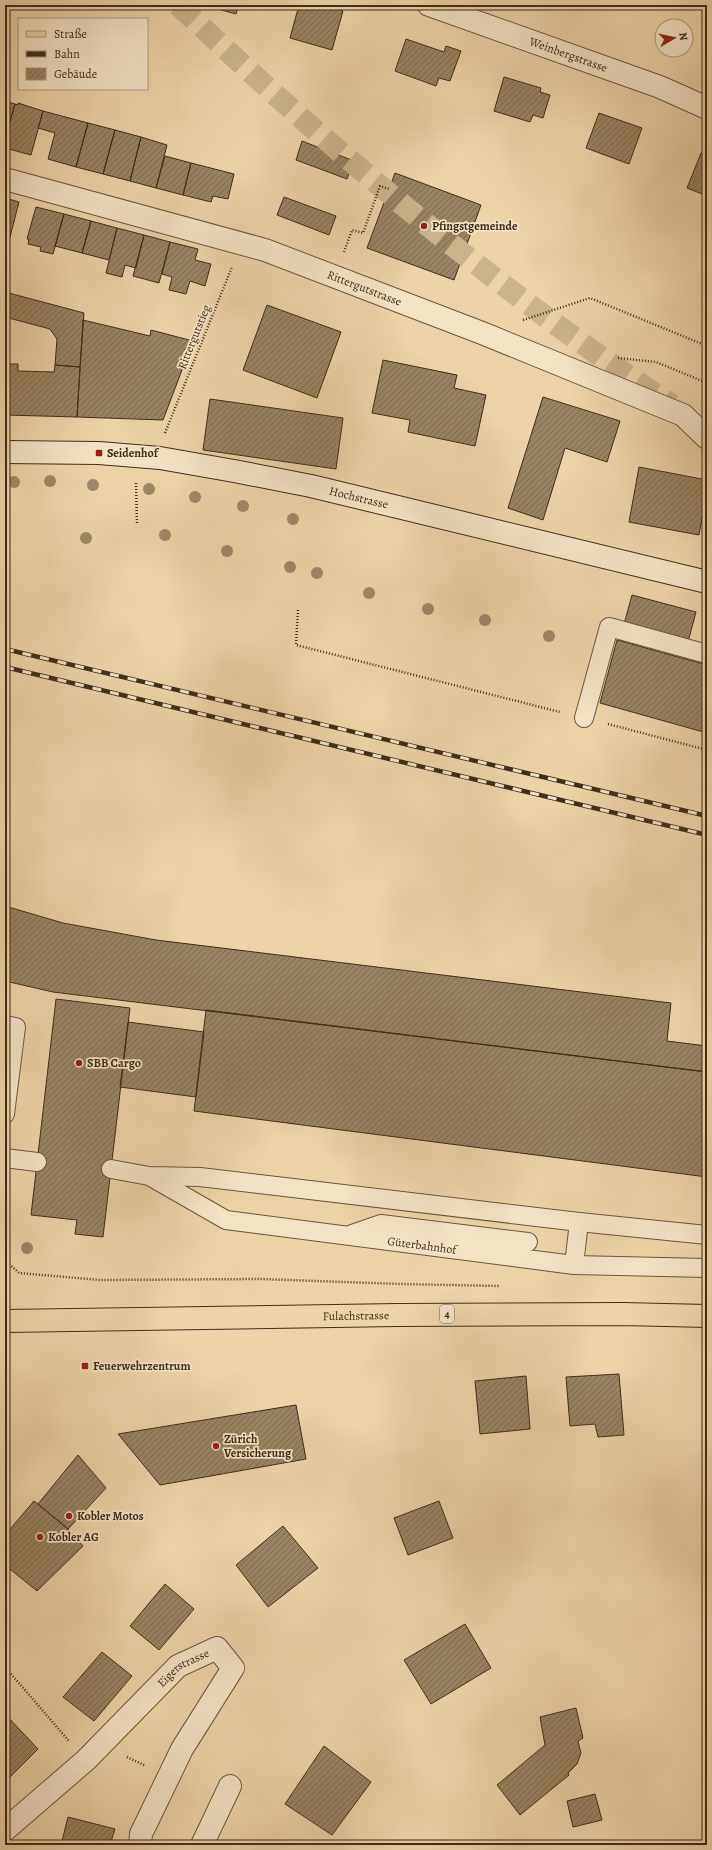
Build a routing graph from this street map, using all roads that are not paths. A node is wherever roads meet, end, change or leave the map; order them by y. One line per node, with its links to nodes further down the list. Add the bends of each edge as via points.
1 (429, 5): 2 (street, Weinbergstrasse, via 660,87)
2 (707, 108)
3 (5, 179): 4 (street, Rittergutstrasse, via 265,250 683,415)
4 (707, 438)
5 (5, 452): 6 (street, Hochstrasse, via 99,453 160,458 234,471 311,486)
6 (707, 582)
7 (707, 654): 8 (lane, via 609,627)
8 (584, 718)
9 (5, 1025): 10 (lane, via 16,1027)
10 (5, 1114)
11 (5, 1158): 12 (lane)
12 (37, 1162)
13 (110, 1169): 14 (lane, Güterbahnhof)
14 (149, 1176): 15 (lane, Güterbahnhof, via 200,1177); 17 (lane, Güterbahnhof, via 226,1220)
15 (579, 1222): 16 (lane, Güterbahnhof); 19 (lane)
16 (707, 1235)
17 (345, 1236): 18 (lane, via 381,1224); 19 (lane, Güterbahnhof)
18 (528, 1242)
19 (574, 1265): 20 (lane, Güterbahnhof)
20 (707, 1268)
21 (707, 1316): 22 (main road, Fulachstrasse / 4, via 406,1314)
22 (5, 1321)
23 (230, 1786): 26 (street)
24 (5, 1830): 25 (street, Eigerstrasse, via 86,1760 178,1666 217,1648 233,1668 182,1749 141,1834)
25 (140, 1845)
26 (202, 1845)

